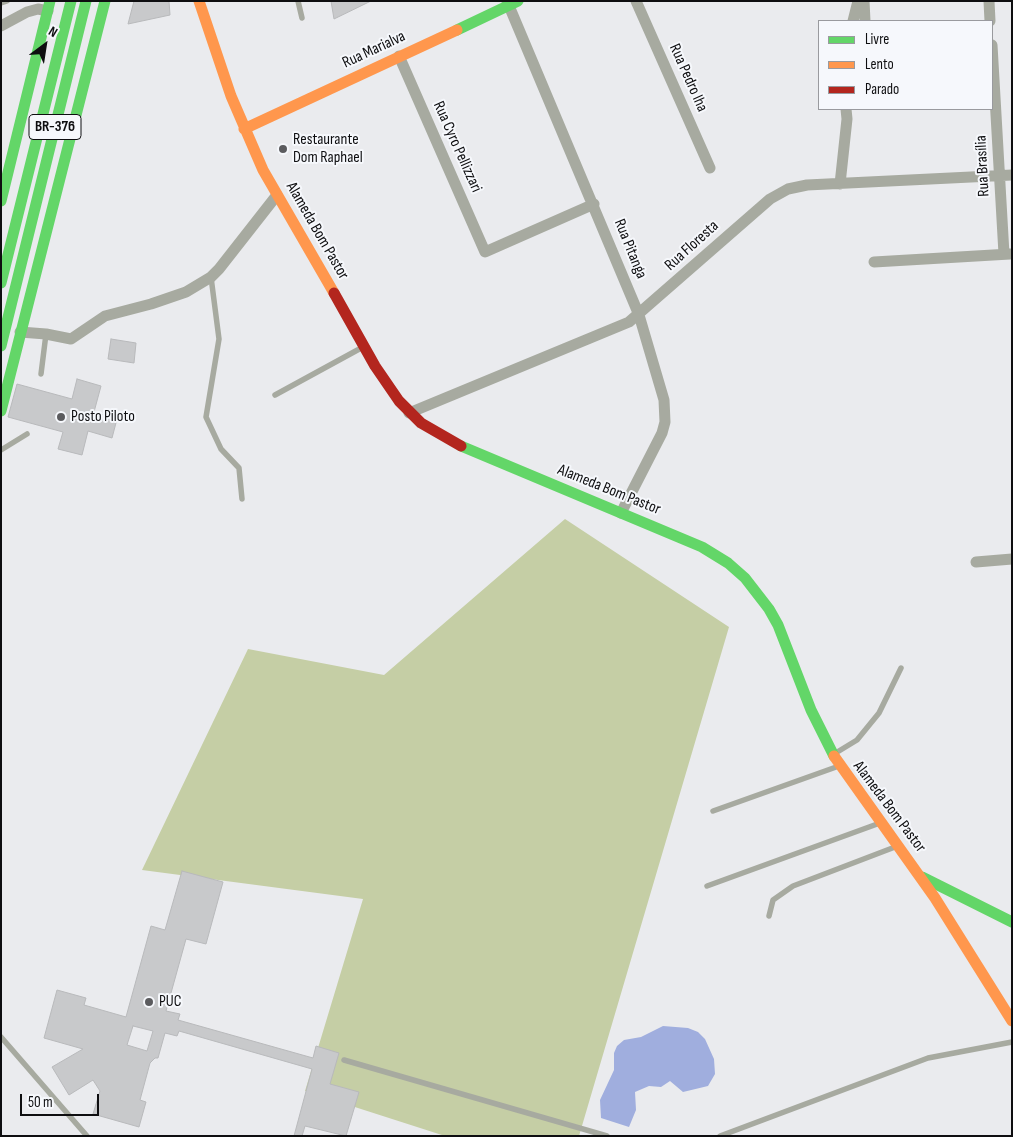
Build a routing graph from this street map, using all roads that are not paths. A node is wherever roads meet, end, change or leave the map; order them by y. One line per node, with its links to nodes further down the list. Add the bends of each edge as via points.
1 (7, 1): 12 (lane)
2 (71, 1): 33 (main road, BR-376)
3 (86, 1): 37 (main road, BR-376)
4 (105, 1): 35 (main road, BR-376)
5 (199, 1): 22 (main road, Alameda Bom Pastor)
6 (298, 1): 14 (lane)
7 (636, 1): 23 (street, Rua Pedro Iha)
8 (858, 1): 15 (street)
9 (864, 1): 16 (street)
10 (989, 1): 17 (street)
11 (511, 2): 19 (main road, Rua Marialva); 29 (street, Rua Pitanga)
12 (1, 3)
13 (49, 6): 18 (street, via 26,12); 28 (main road, BR-376)
14 (302, 18)
15 (853, 20)
16 (865, 20)
17 (990, 20)
18 (1, 26)
19 (400, 56): 22 (main road, Rua Marialva); 29 (street, Rua Cyro Pellizzari, via 485,252)
20 (993, 61): 24 (street, Rua Brasília)
21 (847, 114): 26 (street)
22 (244, 129): 27 (main road, Alameda Bom Pastor)
23 (710, 168)
24 (1000, 175): 25 (street, Rua Floresta); 26 (street, Rua Floresta); 30 (street, Rua Brasília)
25 (1012, 175)
26 (840, 184): 34 (street, Rua Floresta, via 798,186 778,193)
27 (277, 195): 32 (street); 38 (main road, Alameda Bom Pastor)
28 (1, 201)
29 (594, 204): 34 (street, Rua Pitanga)
30 (1008, 254): 31 (street)
31 (874, 262)
32 (211, 277): 36 (street, via 170,298 106,316 71,340); 45 (lane, via 219,339 206,417 221,449 239,468)
33 (1, 282)
34 (640, 315): 42 (street, Rua Floresta, via 619,327); 46 (street, Rua Pitanga, via 664,400 664,422 662,433)
35 (20, 332): 36 (street); 41 (main road, BR-376)
36 (46, 334): 39 (lane)
37 (1, 346)
38 (364, 346): 40 (lane); 42 (main road, Alameda Bom Pastor, via 387,385)
39 (41, 374)
40 (275, 395)
41 (1, 411)
42 (409, 413): 46 (main road, Alameda Bom Pastor, via 435,432 472,451)
43 (27, 434): 44 (lane)
44 (1, 450)
45 (242, 499)
46 (621, 513): 50 (main road, Alameda Bom Pastor, via 702,547 745,578 778,625)
47 (1012, 559): 48 (street)
48 (976, 562)
49 (901, 668): 50 (lane, via 879,714 856,740)
50 (832, 755): 51 (main road, Alameda Bom Pastor)
51 (838, 766): 52 (lane); 53 (main road, Alameda Bom Pastor)
52 (713, 811)
53 (880, 824): 54 (main road, Alameda Bom Pastor); 56 (lane)
54 (897, 846): 55 (main road, Alameda Bom Pastor); 57 (lane, via 793,886 773,900)
55 (919, 876): 58 (main road); 59 (main road, Alameda Bom Pastor, via 964,941)
56 (707, 886)
57 (769, 916)
58 (1012, 922)
59 (1012, 1021)
60 (1, 1037): 63 (lane)
61 (1012, 1042): 65 (lane, via 928,1058)
62 (344, 1060): 64 (lane)
63 (88, 1136)
64 (607, 1136)
65 (720, 1136)

